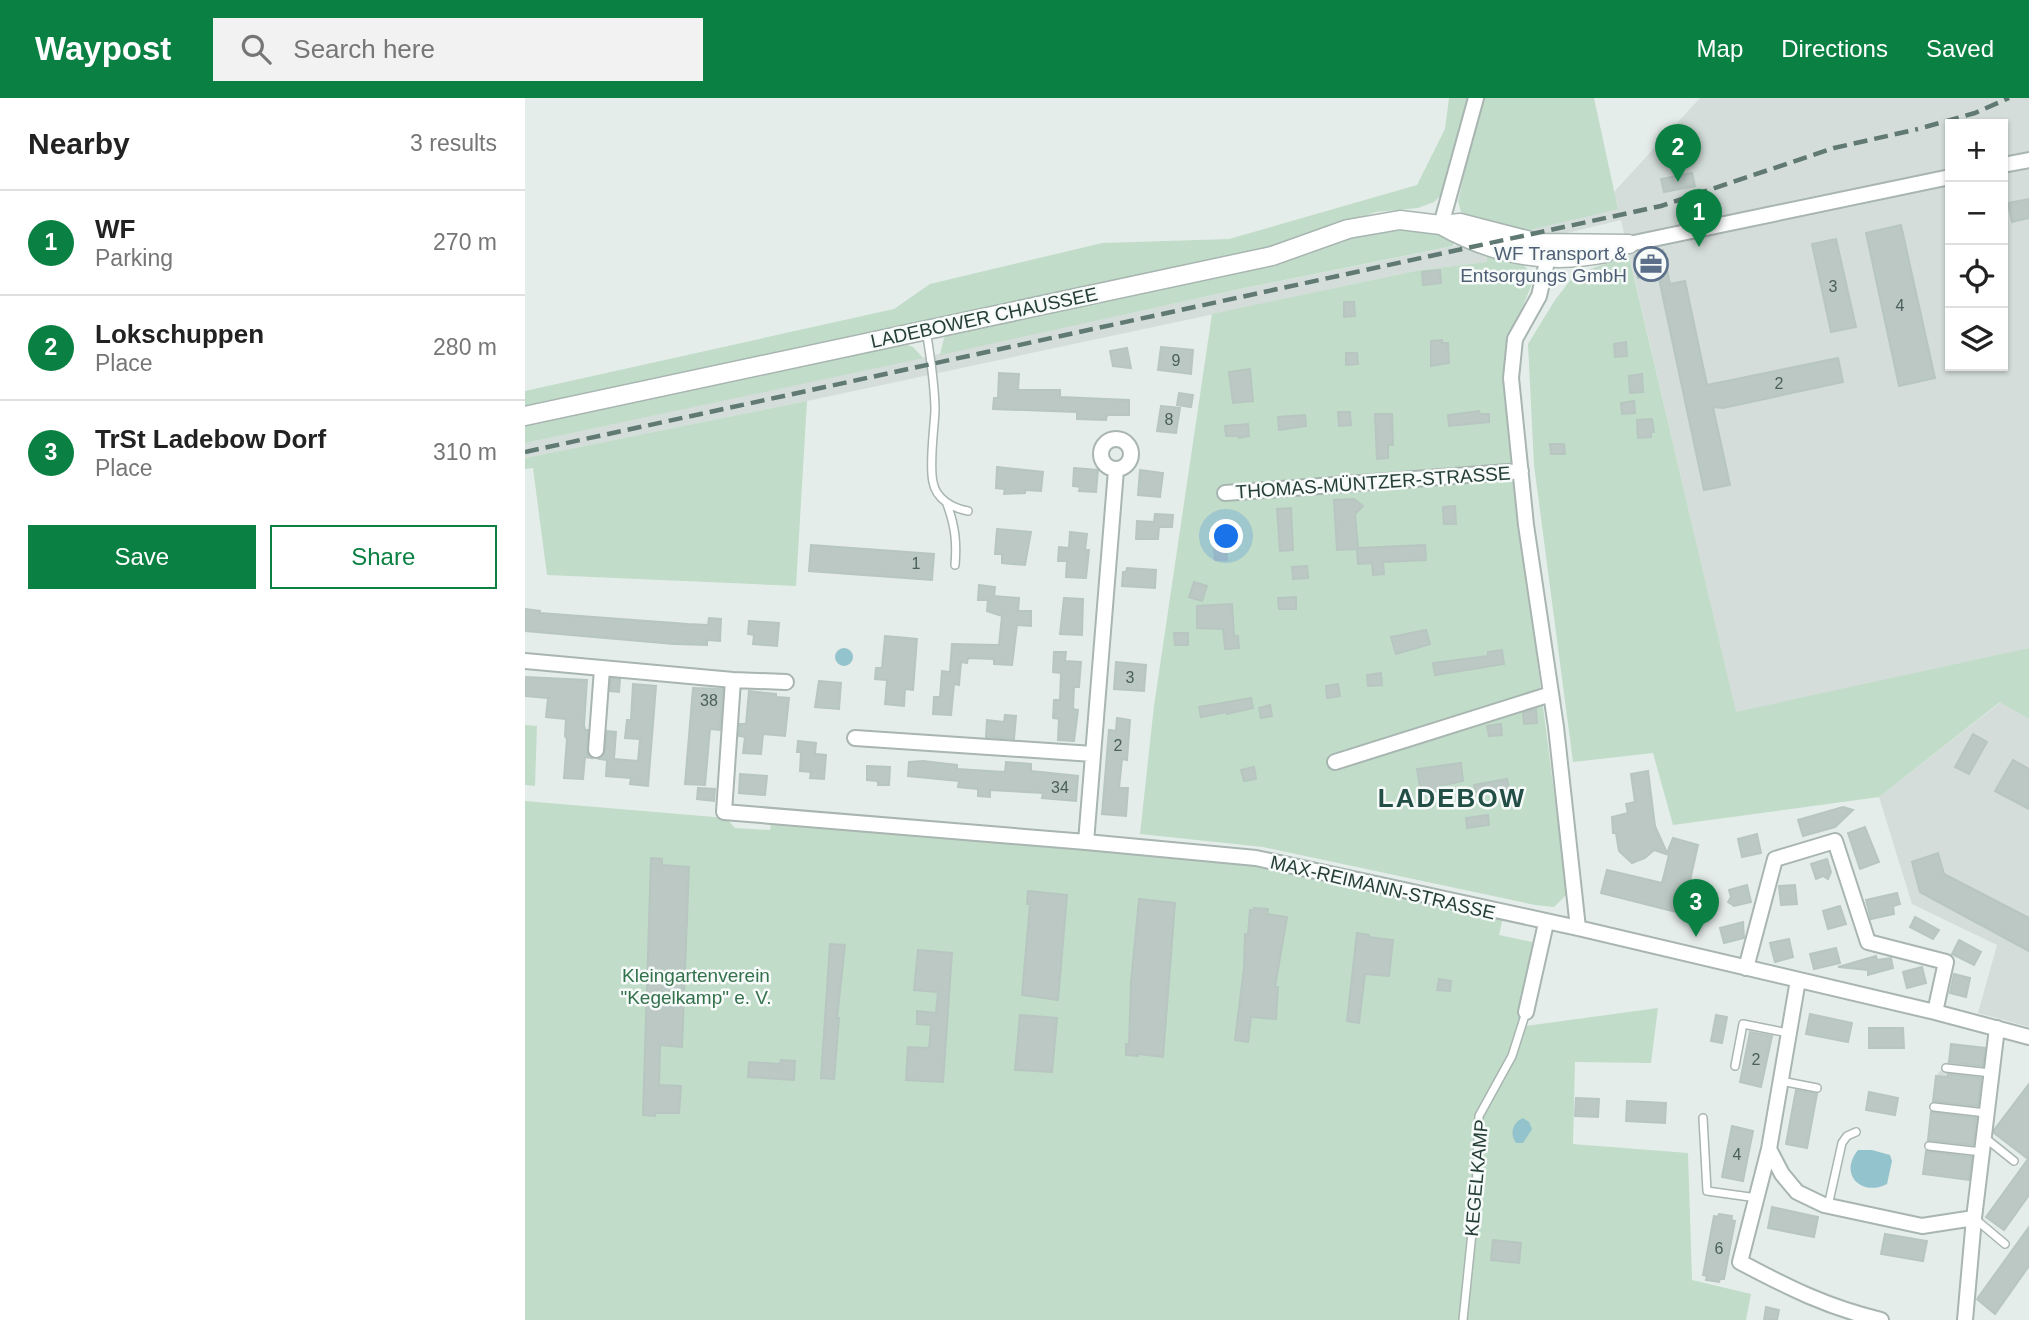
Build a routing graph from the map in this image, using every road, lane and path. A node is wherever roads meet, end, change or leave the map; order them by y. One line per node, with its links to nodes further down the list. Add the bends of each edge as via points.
1 (1476, 98): 5 (street)
2 (2029, 159): 3 (street)
3 (2008, 164)
4 (1945, 178): 6 (street)
5 (1441, 225): 7 (street, LADEBOWER CHAUSSEE, via 1510,252); 8 (street, LADEBOWER CHAUSSEE, via 1400,220 1348,229 1272,256)
6 (1629, 244): 7 (street, LADEBOWER CHAUSSEE, via 1588,257)
7 (1550, 251): 11 (street, THOMAS-MÜNTZER-STRASSE, via 1539,296 1515,340 1511,378)
8 (926, 329): 9 (street, LADEBOWER CHAUSSEE); 13 (lane, via 935,408 933,482)
9 (525, 416)
10 (1116, 470): 23 (street)
11 (1521, 471): 12 (street, THOMAS-MÜNTZER-STRASSE); 20 (street, THOMAS-MÜNTZER-STRASSE)
12 (1225, 493)
13 (947, 503): 14 (lane); 15 (lane, via 955,524)
14 (968, 511)
15 (955, 565)
16 (525, 661): 17 (street)
17 (603, 668): 18 (street); 22 (street)
18 (733, 680): 19 (street); 25 (street, MAX-REIMANN-STRASSE, via 724,812)
19 (786, 682)
20 (1551, 694): 24 (street); 27 (street, THOMAS-MÜNTZER-STRASSE)
21 (855, 738): 23 (street)
22 (596, 750)
23 (1093, 754): 25 (street)
24 (1335, 762)
25 (1086, 842): 26 (street, MAX-REIMANN-STRASSE, via 1256,859)
26 (1546, 923): 27 (street, MAX-REIMANN-STRASSE); 30 (street, KEGELKAMP)
27 (1578, 928): 28 (street, MAX-REIMANN-STRASSE)
28 (1746, 968): 29 (street, MAX-REIMANN-STRASSE); 31 (street, via 1775,859 1835,841 1868,942 1946,961)
29 (1798, 980): 31 (street, MAX-REIMANN-STRASSE); 33 (street)
30 (1526, 1012): 53 (lane, KEGELKAMP, via 1512,1056 1479,1116)
31 (1935, 1012): 32 (street, MAX-REIMANN-STRASSE)
32 (1997, 1028): 34 (street, MAX-REIMANN-STRASSE); 37 (street)
33 (1788, 1032): 35 (lane, via 1743,1024); 38 (street)
34 (2029, 1037)
35 (1735, 1066)
36 (1946, 1068): 37 (lane)
37 (1991, 1073): 41 (street)
38 (1780, 1081): 39 (lane); 46 (street)
39 (1818, 1088)
40 (1934, 1107): 41 (lane)
41 (1986, 1113): 44 (street)
42 (1703, 1118): 49 (lane, via 1707,1191)
43 (1856, 1132): 50 (lane, via 1842,1143)
44 (1984, 1137): 47 (street); 48 (lane)
45 (1929, 1146): 47 (lane)
46 (1769, 1149): 49 (street); 50 (street, via 1797,1192)
47 (1982, 1152): 51 (street)
48 (2014, 1161)
49 (1757, 1198): 54 (street, via 1740,1262 1822,1303)
50 (1828, 1206): 51 (street, via 1922,1226)
51 (1974, 1218): 52 (lane); 55 (street)
52 (2005, 1244)
53 (1463, 1320)
54 (1881, 1320)
55 (1965, 1320)

